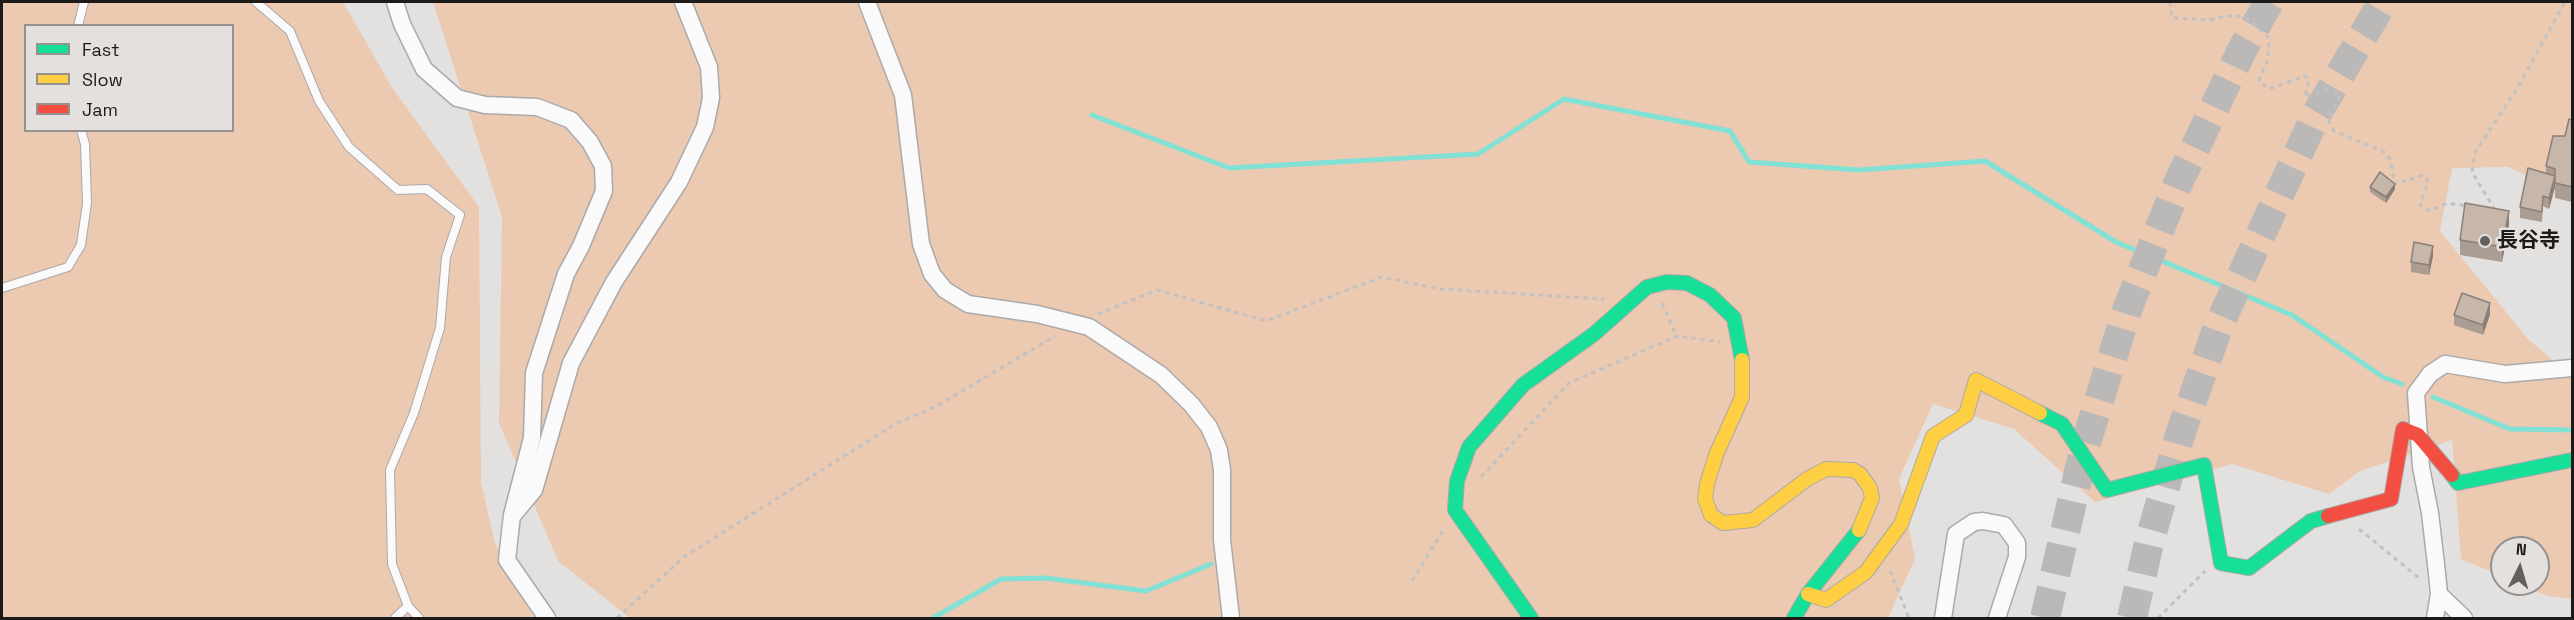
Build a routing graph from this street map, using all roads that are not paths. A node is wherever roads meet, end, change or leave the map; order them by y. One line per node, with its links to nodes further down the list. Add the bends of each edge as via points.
1 (84, 2): 6 (lane)
2 (256, 2): 15 (lane, via 290,30 319,101 349,147 398,190 427,189 460,215 446,258 440,328 414,413 390,470 392,564)
3 (395, 2): 12 (street, via 424,69 457,98 485,105 537,107 571,120 590,142 603,166 604,191 566,274 534,373 531,438)
4 (684, 2): 12 (street, via 709,68 711,98 705,127 680,182 614,282 571,363 534,490)
5 (867, 2): 19 (street, via 903,95 921,244 932,274 945,290 968,304 1037,314 1089,327 1161,375 1191,404 1209,427 1219,450 1222,540)
6 (78, 24)
7 (82, 132): 8 (lane, via 87,203 81,246 68,267)
8 (2, 288)
9 (2572, 368): 10 (street, via 2505,374 2445,364 2430,374 2416,393)
10 (2418, 435): 11 (street, via 2458,483); 13 (street, via 2403,429 2391,499 2311,521 2249,567 2221,563 2204,465 2107,490 2062,424 1976,380 1966,415 1933,436 1901,524 1866,572 1826,600); 14 (street)
11 (2572, 460)
12 (512, 515): 18 (street, via 507,560)
13 (1808, 594): 20 (street, via 1861,528 1872,498 1870,488 1852,470 1826,469 1753,520 1723,523 1711,515 1705,499 1707,484 1742,397 1742,357 1734,318 1710,295 1687,283 1667,282 1647,287 1594,334 1523,385 1469,447 1457,481 1455,510); 21 (street)
14 (2439, 594): 24 (street); 25 (street)
15 (408, 606): 16 (lane); 17 (lane)
16 (395, 618)
17 (419, 618)
18 (547, 618)
19 (1231, 618)
20 (1531, 618)
21 (1794, 618)
22 (1943, 618): 23 (street, via 1956,534 1974,522 1983,521 2004,525 2017,543 2017,558)
23 (1997, 618)
24 (2435, 618)
25 (2464, 618)

